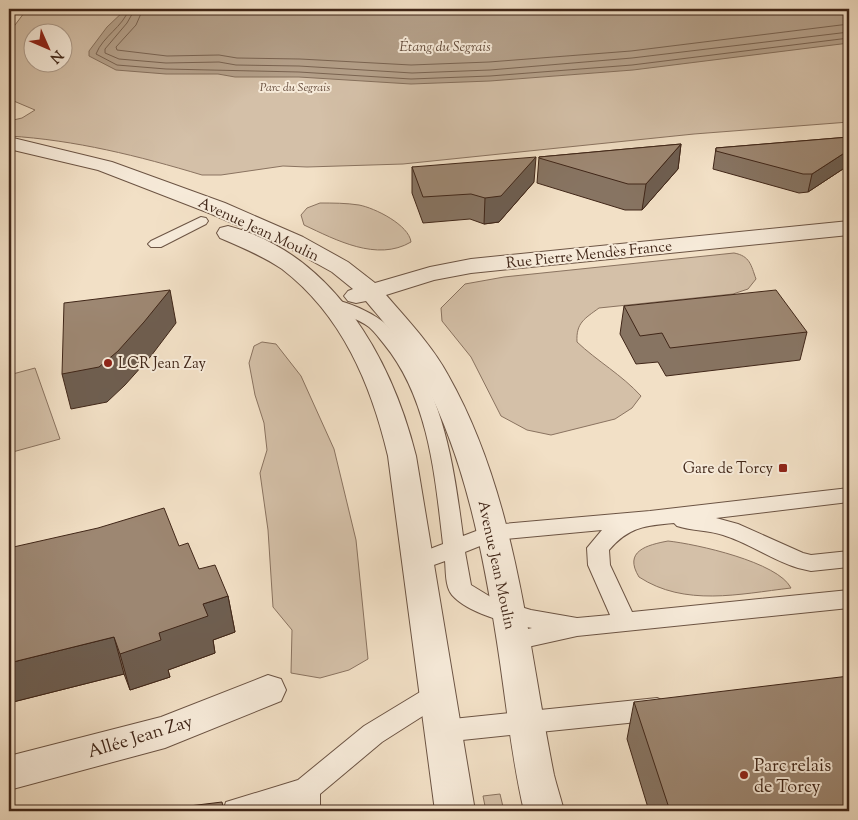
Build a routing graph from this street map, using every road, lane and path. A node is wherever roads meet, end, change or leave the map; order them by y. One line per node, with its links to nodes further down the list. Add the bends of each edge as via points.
1 (9, 143): 6 (street, Avenue Jean Moulin, via 105,166 228,212 295,242 340,267)
2 (9, 162): 3 (street, Avenue Jean Moulin, via 44,166 83,176)
3 (201, 221): 5 (lane); 7 (street, Avenue Jean Moulin, via 259,246 289,264)
4 (849, 228): 6 (street, Rue Pierre Mendès France, via 470,266)
5 (156, 244)
6 (370, 291): 7 (street, Rue Pierre Mendès France); 10 (street, Avenue Jean Moulin, via 398,322 435,375 468,448)
7 (333, 304): 11 (lane, via 379,326 400,352 419,386 438,445); 13 (street, Avenue Jean Moulin, via 374,371 391,412 402,456)
8 (849, 495): 9 (lane)
9 (650, 518): 10 (lane); 12 (lane, via 730,529 811,563); 15 (lane, via 624,525 610,534 598,548 599,565)
10 (492, 533): 11 (lane); 16 (street, Avenue Jean Moulin)
11 (453, 548): 13 (lane); 16 (lane, via 460,589)
12 (849, 559)
13 (417, 563): 18 (street, Avenue Jean Moulin)
14 (849, 598): 15 (lane)
15 (625, 622): 16 (lane, via 577,627)
16 (510, 627): 20 (street, Avenue Jean Moulin)
17 (268, 690): 22 (street, Allée Jean Zay, via 165,732)
18 (438, 693): 21 (street, Avenue Jean Moulin); 23 (lane, via 373,734)
19 (678, 706): 20 (lane)
20 (526, 722): 21 (lane); 26 (street, Avenue Jean Moulin)
21 (443, 732): 25 (street, Avenue Jean Moulin)
22 (9, 773)
23 (307, 800): 24 (lane)
24 (236, 811)
25 (455, 811)
26 (544, 811)

